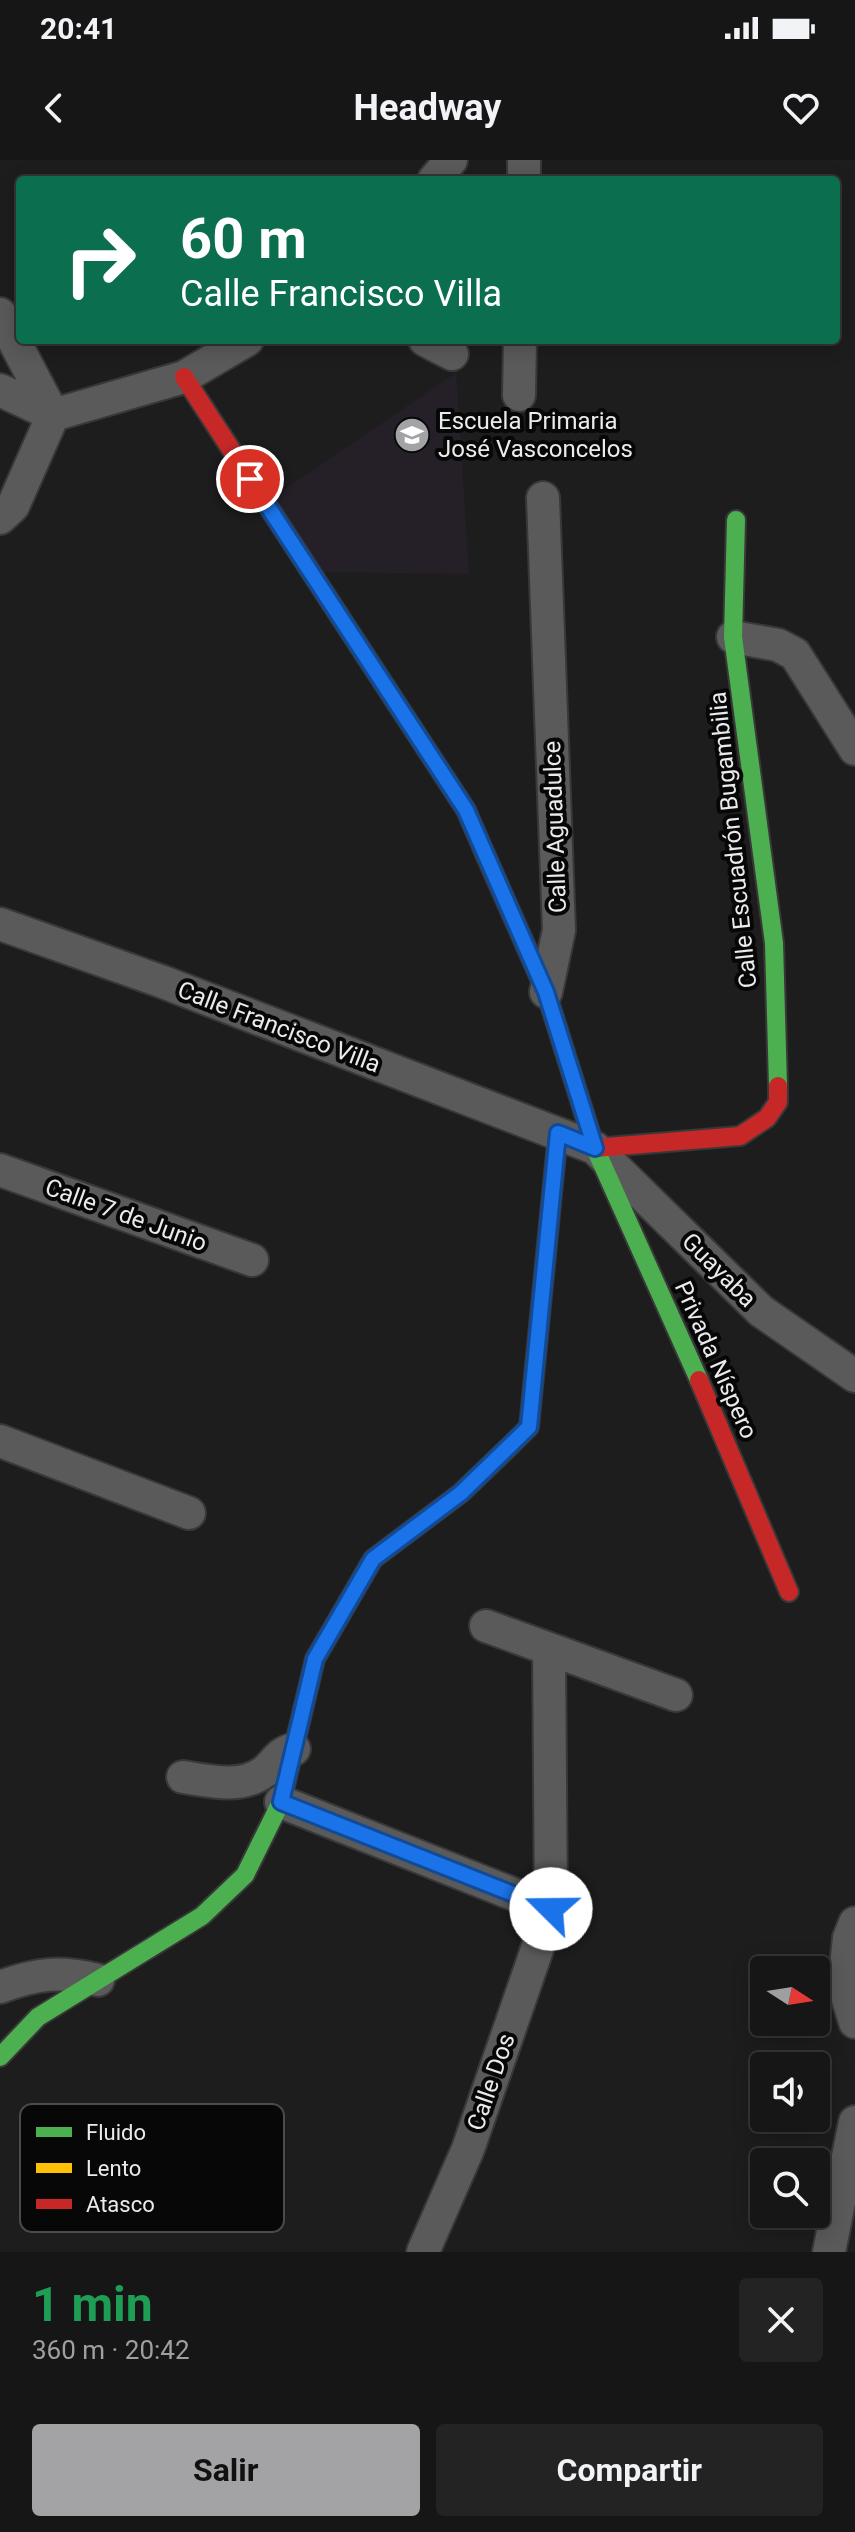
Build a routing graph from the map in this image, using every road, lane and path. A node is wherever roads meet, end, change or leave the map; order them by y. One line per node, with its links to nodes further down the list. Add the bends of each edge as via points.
1 (451, 160): 2 (street)
2 (437, 176)
3 (0, 314): 9 (street)
4 (240, 344): 6 (street)
5 (520, 344): 8 (street)
6 (184, 377): 9 (street); 16 (street, via 466,810)
7 (0, 390): 9 (street)
8 (519, 395)
9 (53, 415): 11 (street, via 13,506)
10 (543, 498): 16 (street, Calle Aguadulce, via 559,930)
11 (0, 518)
12 (736, 520): 13 (street, Calle Escuadrón Bugambilia)
13 (733, 637): 14 (street, via 778,645 795,654); 18 (street, Calle Escuadrón Bugambilia, via 774,943 778,1102 767,1118 740,1136)
14 (855, 749)
15 (0, 924): 17 (street, Calle Francisco Villa)
16 (546, 992): 18 (street, Calle Aguadulce)
17 (558, 1133): 18 (street, Calle Francisco Villa); 28 (street, via 529,1427 461,1493 373,1559 315,1659)
18 (595, 1148): 21 (street, Guayaba, via 761,1311); 24 (street, Privada Níspero)
19 (0, 1170): 20 (street, Calle 7 de Junio)
20 (252, 1260)
21 (855, 1376)
22 (0, 1441): 23 (street)
23 (189, 1513)
24 (789, 1592)
25 (486, 1626): 26 (street)
26 (549, 1649): 27 (street); 31 (street)
27 (676, 1695)
28 (294, 1749): 29 (street, via 280,1753 264,1771 244,1781); 30 (street)
29 (183, 1777)
30 (281, 1802): 31 (street); 33 (street, via 245,1875 202,1916)
31 (551, 1909): 38 (street, Calle Dos, via 468,2149)
32 (855, 1923): 35 (street, via 844,1986)
33 (98, 1980): 34 (street, via 47,1973); 36 (street, via 38,2017)
34 (0, 1987)
35 (855, 2022)
36 (0, 2057)
37 (855, 2122): 39 (street)
38 (423, 2252)
39 (829, 2252)

